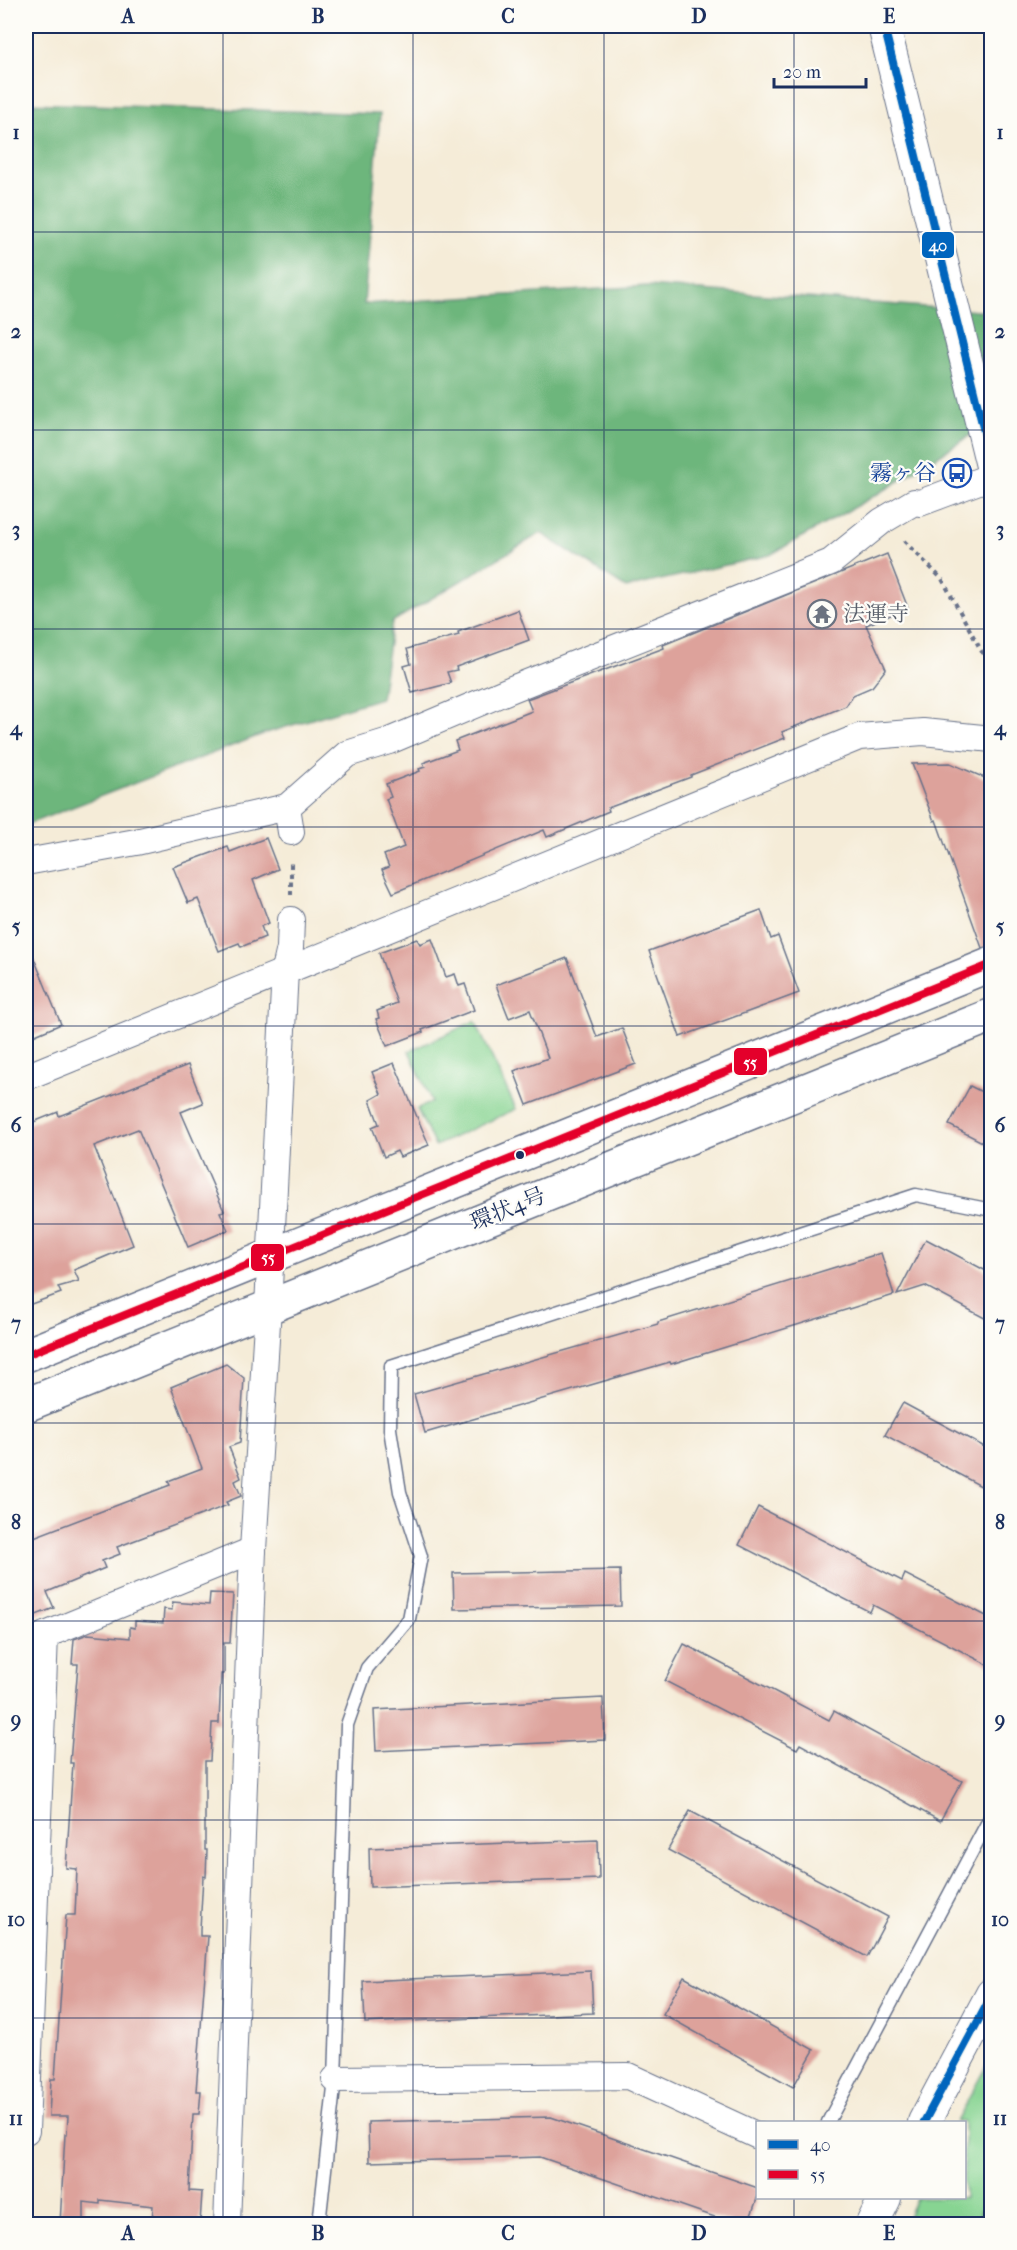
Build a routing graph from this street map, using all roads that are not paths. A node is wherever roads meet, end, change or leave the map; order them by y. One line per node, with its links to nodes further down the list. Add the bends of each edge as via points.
1 (884, 26): 2 (street)
2 (992, 466)
3 (992, 476): 5 (street, via 914,502 882,521 831,562 388,741 347,754)
4 (992, 739): 10 (street, via 923,732 859,737)
5 (286, 807): 6 (street); 7 (street, via 136,842)
6 (291, 832)
7 (26, 862)
8 (291, 920): 10 (street)
9 (992, 964): 14 (main road, 環状4号)
10 (285, 970): 12 (street); 14 (street)
11 (992, 1015): 15 (main road, 環状4号)
12 (26, 1077)
13 (992, 1210): 22 (lane, via 916,1195 390,1366 390,1429 400,1492 421,1557 409,1619 367,1668 347,1725)
14 (271, 1255): 15 (street); 16 (main road, 環状4号)
15 (268, 1307): 17 (main road, 環状4号); 18 (street)
16 (26, 1355)
17 (26, 1405)
18 (253, 1550): 19 (street); 28 (street)
19 (35, 1639): 25 (street)
20 (992, 1814): 23 (lane)
21 (992, 1994): 24 (street)
22 (335, 2079): 26 (street, via 628,2076); 29 (lane)
23 (829, 2121)
24 (925, 2121)
25 (26, 2131)
26 (756, 2135)
27 (884, 2199): 30 (street)
28 (227, 2224)
29 (319, 2224)
30 (872, 2224)

